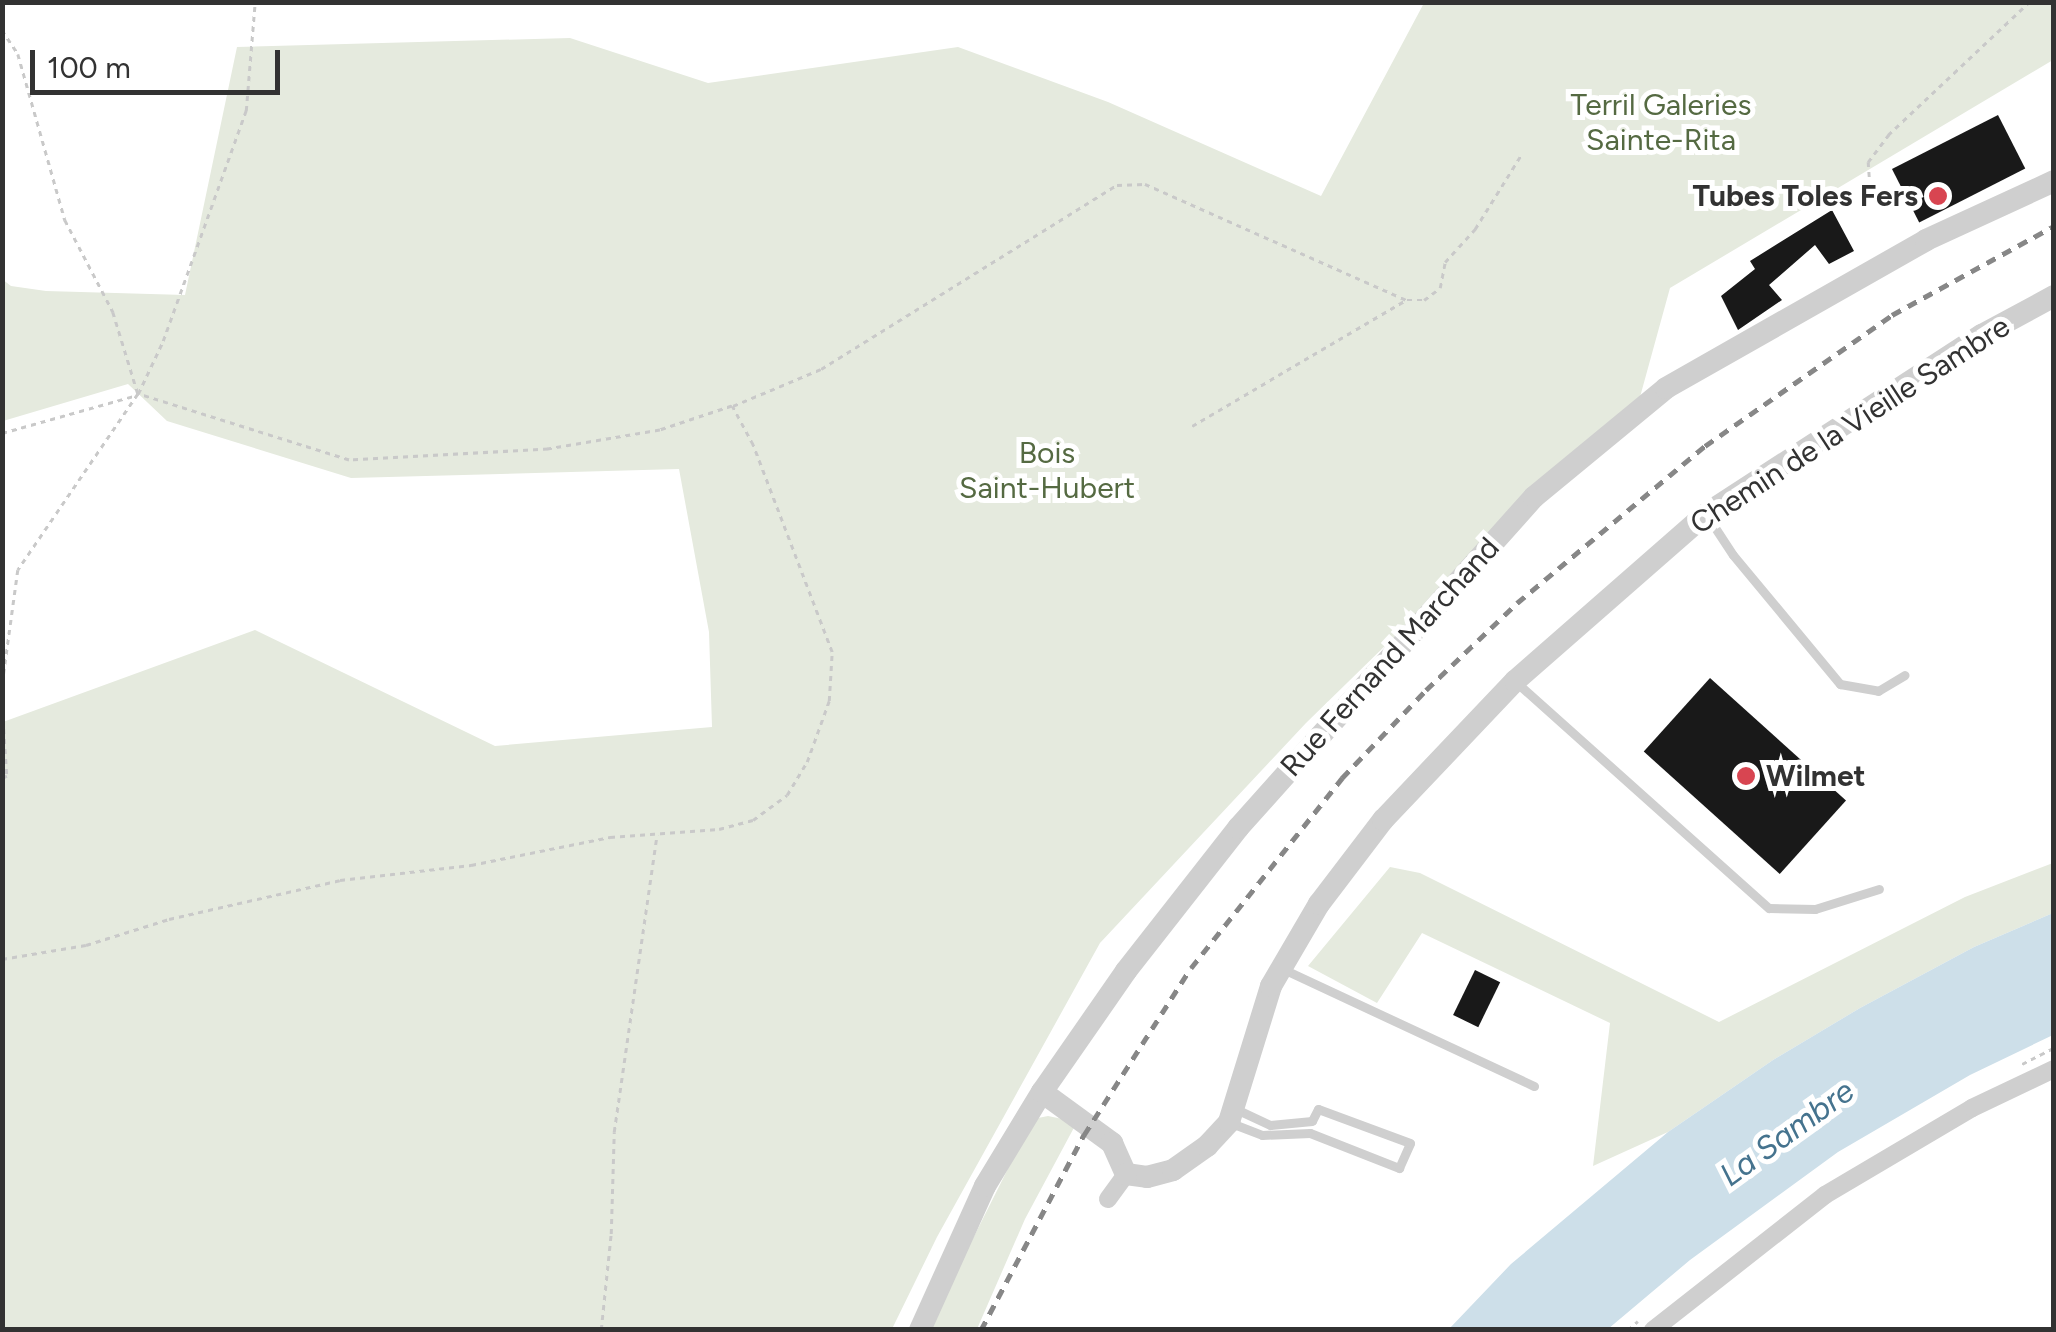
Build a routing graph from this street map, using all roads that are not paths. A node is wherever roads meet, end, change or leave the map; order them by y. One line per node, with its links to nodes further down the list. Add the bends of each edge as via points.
1 (2054, 181): 10 (street, Rue Fernand Marchand, via 1926,240 1666,388 1534,497 1238,828)
2 (2054, 296): 3 (street, Chemin de la Vieille Sambre, via 1982,335)
3 (1706, 514): 4 (lane, via 1840,684 1878,691); 5 (street, Chemin de la Vieille Sambre)
4 (1905, 675)
5 (1515, 681): 6 (lane, via 1769,908 1816,909); 7 (street, Chemin de la Vieille Sambre, via 1383,820 1318,904)
6 (1879, 889)
7 (1281, 968): 9 (lane); 11 (street, Chemin de la Vieille Sambre)
8 (2054, 1069): 15 (street, via 1972,1108 1824,1196)
9 (1534, 1086)
10 (1042, 1092): 12 (street, via 1112,1143); 14 (street, Rue Fernand Marchand, via 985,1186)
11 (1231, 1115): 11 (lane, via 1262,1135 1310,1133 1400,1168 1410,1143 1318,1109 1312,1121 1270,1125); 12 (street, via 1207,1146 1172,1170)
12 (1126, 1174): 13 (street)
13 (1108, 1199)
14 (920, 1330)
15 (1653, 1330)

